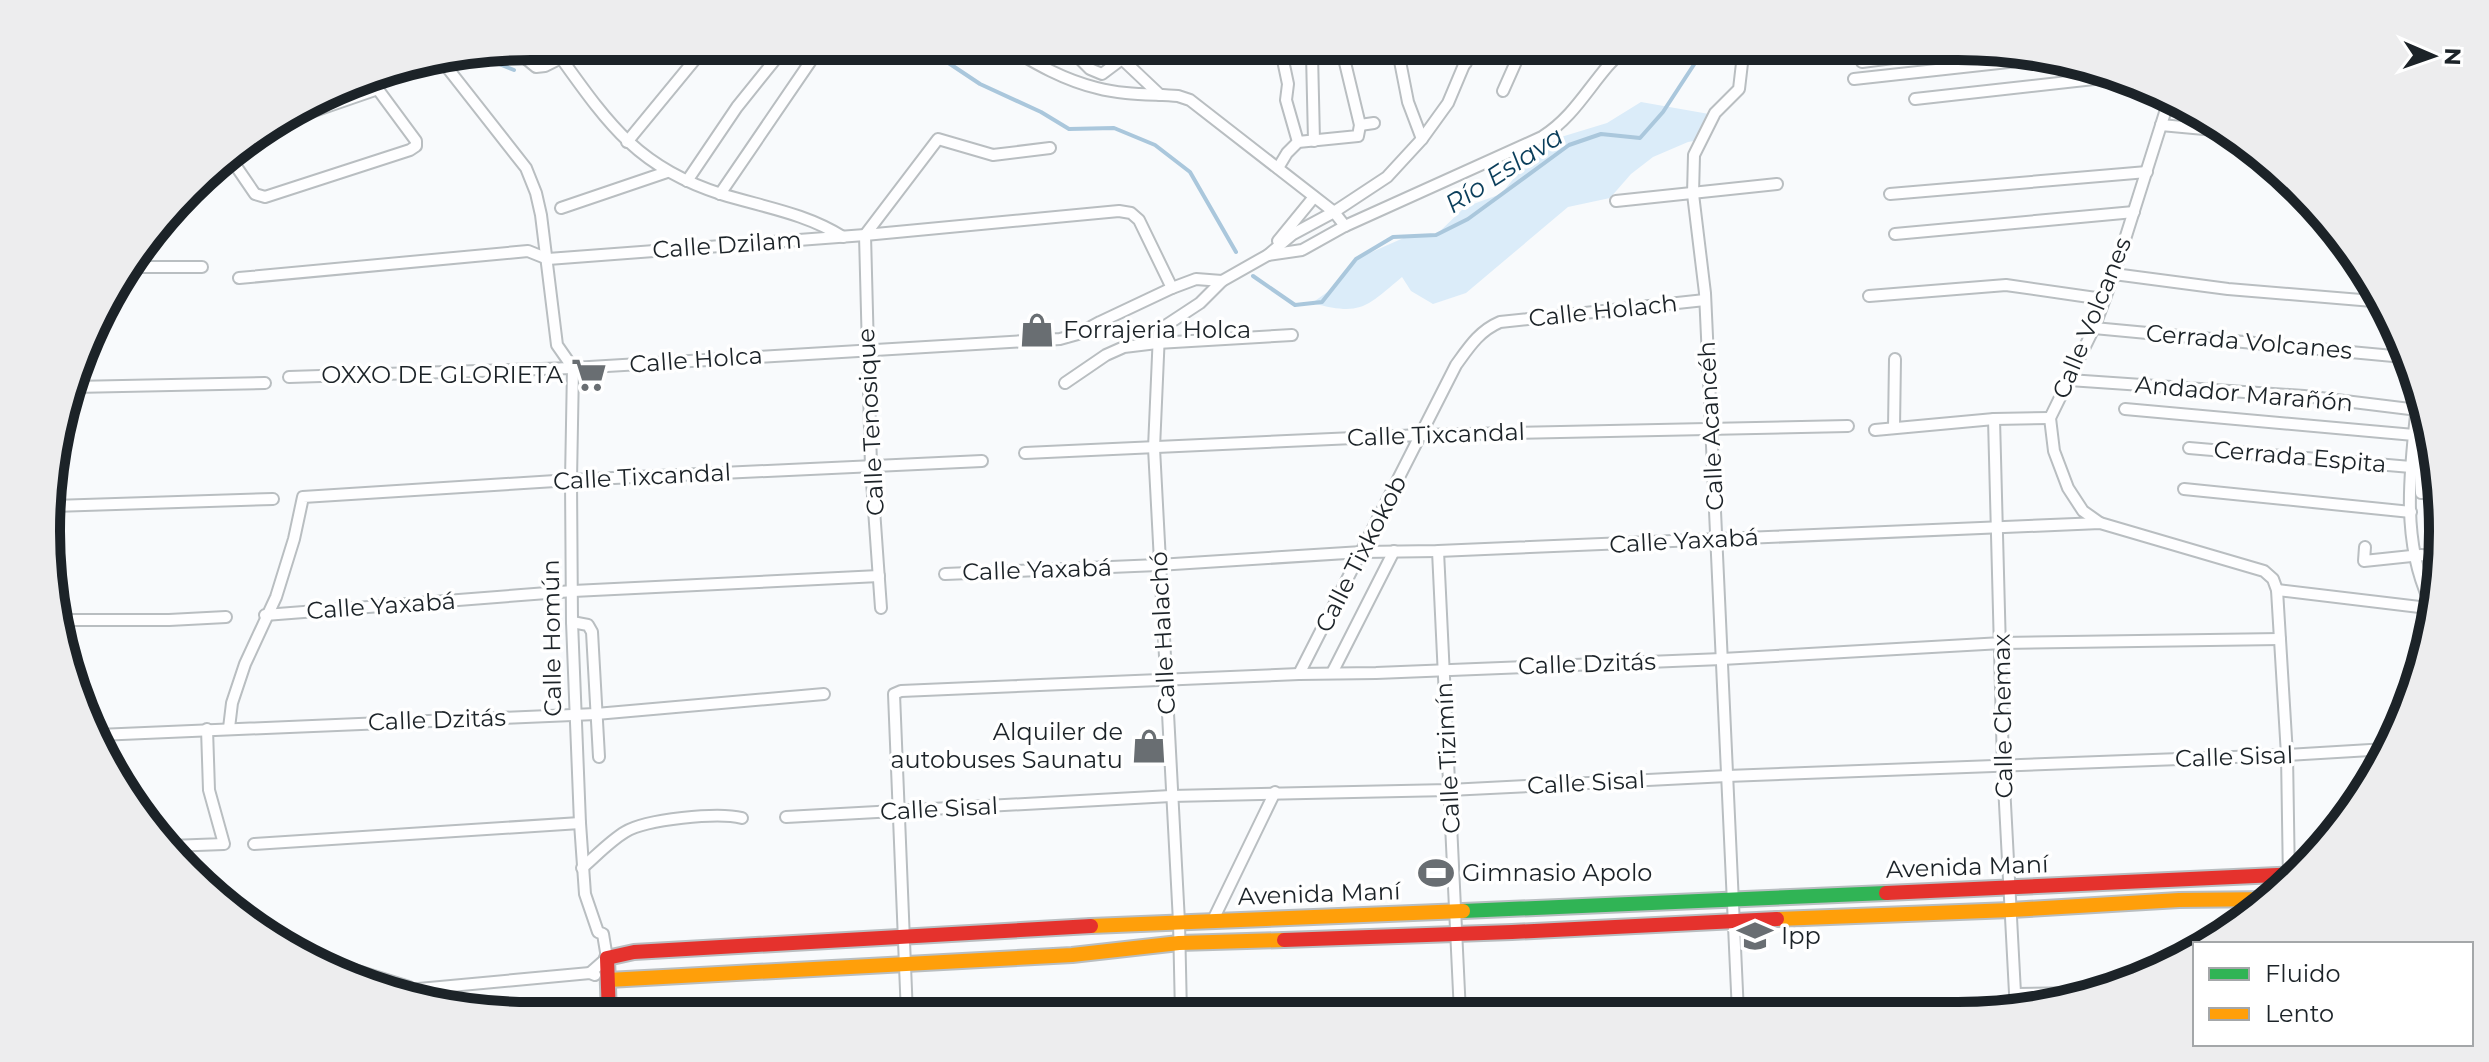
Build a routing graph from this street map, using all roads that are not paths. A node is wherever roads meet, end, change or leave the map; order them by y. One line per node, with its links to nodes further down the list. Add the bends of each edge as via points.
1 (528, 60): 2 (street, via 536,67)
2 (552, 60)
3 (567, 60): 40 (street, via 596,107)
4 (694, 60): 40 (street)
5 (775, 60): 47 (street)
6 (811, 60): 49 (street)
7 (1030, 60): 30 (street, via 1099,89)
8 (1082, 60): 9 (street, via 1102,74)
9 (1121, 60)
10 (1123, 60): 30 (street)
11 (1283, 60): 41 (street, via 1286,100)
12 (1312, 60): 39 (street)
13 (1344, 60): 35 (street)
14 (1400, 60): 38 (street)
15 (1464, 60): 22 (street)
16 (1467, 60): 22 (street)
17 (1517, 60): 29 (street)
18 (1612, 60): 57 (street, via 1572,114 1542,137)
19 (1742, 60): 50 (street, Calle Acancéh, via 1739,89 1715,113 1694,155)
20 (1877, 60): 21 (street)
21 (1862, 62)
22 (1466, 63): 38 (street, via 1448,103)
23 (2004, 63): 25 (street)
24 (447, 68): 62 (street, Calle Homún, via 526,168)
25 (1854, 79)
26 (2091, 79): 31 (street)
27 (376, 86): 28 (street)
28 (378, 89): 32 (street); 43 (street, via 416,141 410,150 265,197 255,194)
29 (1503, 91)
30 (1160, 95): 44 (street, via 1190,100)
31 (1915, 99)
32 (332, 105)
33 (2166, 109): 36 (street, Calle Volcanes)
34 (1374, 123): 35 (street)
35 (1360, 125): 39 (street, via 1355,138)
36 (2161, 125): 37 (street); 46 (street, Calle Volcanes)
37 (2204, 129)
38 (1422, 139): 55 (street, via 1387,177)
39 (1314, 141): 41 (street)
40 (627, 142): 45 (street)
41 (1298, 142): 44 (street)
42 (1050, 148): 59 (street, via 993,155 938,139)
43 (235, 165)
44 (1278, 168): 52 (street)
45 (667, 172): 47 (street); 54 (street)
46 (2147, 172): 51 (street); 56 (street, Calle Volcanes)
47 (687, 181): 49 (street)
48 (1777, 184): 50 (street)
49 (720, 194): 60 (street, via 804,217)
50 (1693, 194): 53 (street); 71 (street, Calle Acancéh)
51 (1890, 194)
52 (1314, 197): 55 (street); 61 (street)
53 (1616, 201)
54 (561, 208)
55 (1334, 212): 57 (street); 61 (street)
56 (2134, 212): 58 (street); 65 (street, Calle Volcanes)
57 (1345, 226): 61 (street, via 1302,250)
58 (1895, 234)
59 (865, 235): 60 (street, Calle Dzilam); 68 (street, Calle Dzilam, via 1131,213 1146,231); 77 (street, Calle Tenosique)
60 (843, 237): 62 (street, Calle Dzilam)
61 (1268, 255): 67 (street)
62 (548, 259): 66 (street, Calle Dzilam, via 528,251); 80 (street, Calle Homún, via 557,345)
63 (140, 267): 64 (street)
64 (202, 267)
65 (2114, 274): 70 (street, Calle Volcanes); 72 (street)
66 (239, 278)
67 (1222, 281): 68 (street, Calle Holca, via 1196,279); 76 (street, via 1165,326)
68 (1172, 288): 77 (street, Calle Holca, via 1060,339)
69 (1869, 296): 70 (street, via 2006,285)
70 (2103, 299): 74 (street, Calle Volcanes)
71 (1705, 300): 73 (street, Calle Holach); 91 (street, Calle Acancéh)
72 (2368, 301)
73 (1500, 322): 94 (street, Calle Tixkokob, via 1470,344)
74 (2094, 328): 78 (street, Cerrada Volcanes); 82 (street, Calle Volcanes)
75 (1292, 335): 76 (street)
76 (1157, 343): 84 (street, via 1124,347); 96 (street, Calle Halachó)
77 (867, 350): 80 (street, Calle Holca); 101 (street, Calle Tenosique)
78 (2395, 356)
79 (1895, 359): 92 (street)
80 (573, 368): 81 (street, Calle Holca); 103 (street, Calle Homún)
81 (289, 377)
82 (2069, 380): 86 (street, Andador Marañón); 88 (street, Calle Volcanes)
83 (265, 383): 85 (street)
84 (1065, 383)
85 (83, 387)
86 (2413, 408)
87 (2125, 409): 95 (street)
88 (2050, 418): 89 (street); 109 (street, Calle Volcanes, via 2054,451 2068,488 2083,511)
89 (1994, 419): 92 (street); 110 (street, Calle Chemax)
90 (1848, 426): 91 (street, Calle Tixcandal)
91 (1711, 427): 94 (street, Calle Tixcandal); 111 (street, Calle Acancéh)
92 (1894, 428): 93 (street)
93 (1875, 430)
94 (1421, 435): 96 (street, Calle Tixcandal); 115 (street, Calle Tixkokob)
95 (2420, 440): 102 (street)
96 (1154, 448): 98 (street, Calle Tixcandal); 118 (street, Calle Halachó)
97 (2189, 448): 102 (street, Cerrada Espita)
98 (1025, 453)
99 (982, 461): 101 (street, Calle Tixcandal)
100 (2424, 466): 102 (street, Cerrada Espita)
101 (871, 467): 103 (street, Calle Tixcandal); 120 (street, Calle Tenosique)
102 (2414, 467): 105 (street, via 2421,493); 108 (street)
103 (571, 480): 123 (street, Calle Homún); 126 (street, Calle Tixcandal, via 303,497 276,597)
104 (2184, 489): 108 (street)
105 (2427, 493)
106 (273, 499): 107 (street)
107 (61, 506)
108 (2411, 512): 116 (street)
109 (2100, 523): 110 (street, Calle Yaxabá); 122 (street, Calle Yaxabá, via 2264,571)
110 (1996, 526): 111 (street, Calle Yaxabá); 131 (street, Calle Chemax)
111 (1716, 539): 114 (street, Calle Yaxabá); 132 (street, Calle Acancéh)
112 (2365, 547): 116 (street, via 2364,561)
113 (1394, 551): 114 (street, Calle Yaxabá); 115 (street, Calle Yaxabá); 134 (street)
114 (1438, 551): 133 (street, Calle Tizimín)
115 (1362, 552): 118 (street, Calle Yaxabá); 135 (street, Calle Tixkokob)
116 (2413, 556): 117 (street); 121 (street)
117 (2428, 556)
118 (1158, 565): 119 (street, Calle Yaxabá); 136 (street, Calle Halachó)
119 (945, 574)
120 (879, 576): 123 (street, Calle Yaxabá); 125 (street, Calle Tenosique)
121 (2425, 588)
122 (2277, 590): 124 (street); 130 (street)
123 (573, 591): 126 (street, Calle Yaxabá); 129 (street, Calle Homún)
124 (2423, 607)
125 (881, 608)
126 (265, 615): 140 (street, via 232,703)
127 (226, 617): 128 (street)
128 (69, 620)
129 (572, 622): 138 (street, Calle Homún); 139 (street, via 591,627)
130 (2280, 639): 131 (street, Calle Dzitás); 144 (street)
131 (2002, 643): 132 (street, Calle Dzitás); 146 (street, Calle Chemax)
132 (1722, 659): 133 (street, Calle Dzitás); 147 (street, Calle Acancéh)
133 (1444, 670): 134 (street, Calle Dzitás); 148 (street, Calle Tizimín)
134 (1332, 673): 135 (street, Calle Dzitás)
135 (1299, 674): 136 (street, Calle Dzitás)
136 (1167, 681): 150 (street, Calle Halachó); 151 (street, Calle Dzitás, via 894,694)
137 (824, 694): 139 (street, Calle Dzitás)
138 (576, 714): 139 (street, Calle Dzitás); 140 (street, Calle Dzitás); 154 (street, Calle Homún)
139 (596, 714): 145 (street)
140 (229, 728): 141 (street, Calle Dzitás)
141 (207, 729): 142 (street, Calle Dzitás); 156 (street, via 209,790 224,844)
142 (107, 735)
143 (2374, 750): 144 (street, Calle Sisal)
144 (2287, 755): 146 (street, Calle Sisal); 157 (street)
145 (599, 757)
146 (2003, 766): 147 (street, Calle Sisal); 160 (street, Calle Chemax)
147 (1727, 776): 148 (street, Calle Sisal); 161 (street, Calle Acancéh)
148 (1449, 790): 149 (street, Calle Sisal); 163 (street, Calle Tizimín)
149 (1275, 792): 150 (street, Calle Sisal); 165 (street)
150 (1171, 796): 151 (street, Calle Sisal); 167 (street, Calle Halachó)
151 (899, 811): 152 (street, Calle Sisal); 169 (street)
152 (786, 817)
153 (742, 818): 158 (street, via 648,823 627,830)
154 (580, 823): 155 (street); 158 (street, Calle Homún)
155 (254, 844)
156 (180, 846)
157 (2291, 864)
158 (582, 868): 171 (street, Calle Homún, via 585,894 603,934)
159 (2277, 878): 160 (street, Avenida Maní)
160 (2010, 889): 161 (street, Avenida Maní); 164 (street, Calle Chemax)
161 (1733, 898): 163 (street, Avenida Maní); 166 (street, Calle Acancéh)
162 (2252, 899): 164 (street, Avenida Maní)
163 (1455, 910): 165 (street, Avenida Maní); 168 (street, Calle Tizimín)
164 (2011, 910): 166 (street, Avenida Maní); 176 (street, Calle Chemax)
165 (1213, 920): 167 (street, Avenida Maní)
166 (1734, 921): 168 (street, Avenida Maní); 183 (street, Calle Acancéh)
167 (1179, 922): 169 (street, Avenida Maní); 170 (street, Calle Halachó)
168 (1456, 934): 170 (street, Avenida Maní); 182 (street, Calle Tizimín)
169 (904, 935): 171 (street, Avenida Maní); 172 (street)
170 (1179, 943): 172 (street, Avenida Maní); 181 (street, Calle Halachó)
171 (607, 958): 173 (street); 174 (street, Calle Homún)
172 (905, 965): 174 (street, Avenida Maní); 180 (street)
173 (590, 973): 174 (street, Avenida Maní); 175 (street, Avenida Maní)
174 (608, 980): 179 (street, Calle Homún)
175 (420, 988)
176 (2016, 994): 177 (street); 178 (street, Calle Chemax)
177 (2047, 994)
178 (2016, 998)
179 (609, 1002)
180 (906, 1002)
181 (1181, 1002)
182 (1459, 1002)
183 (1738, 1002)

